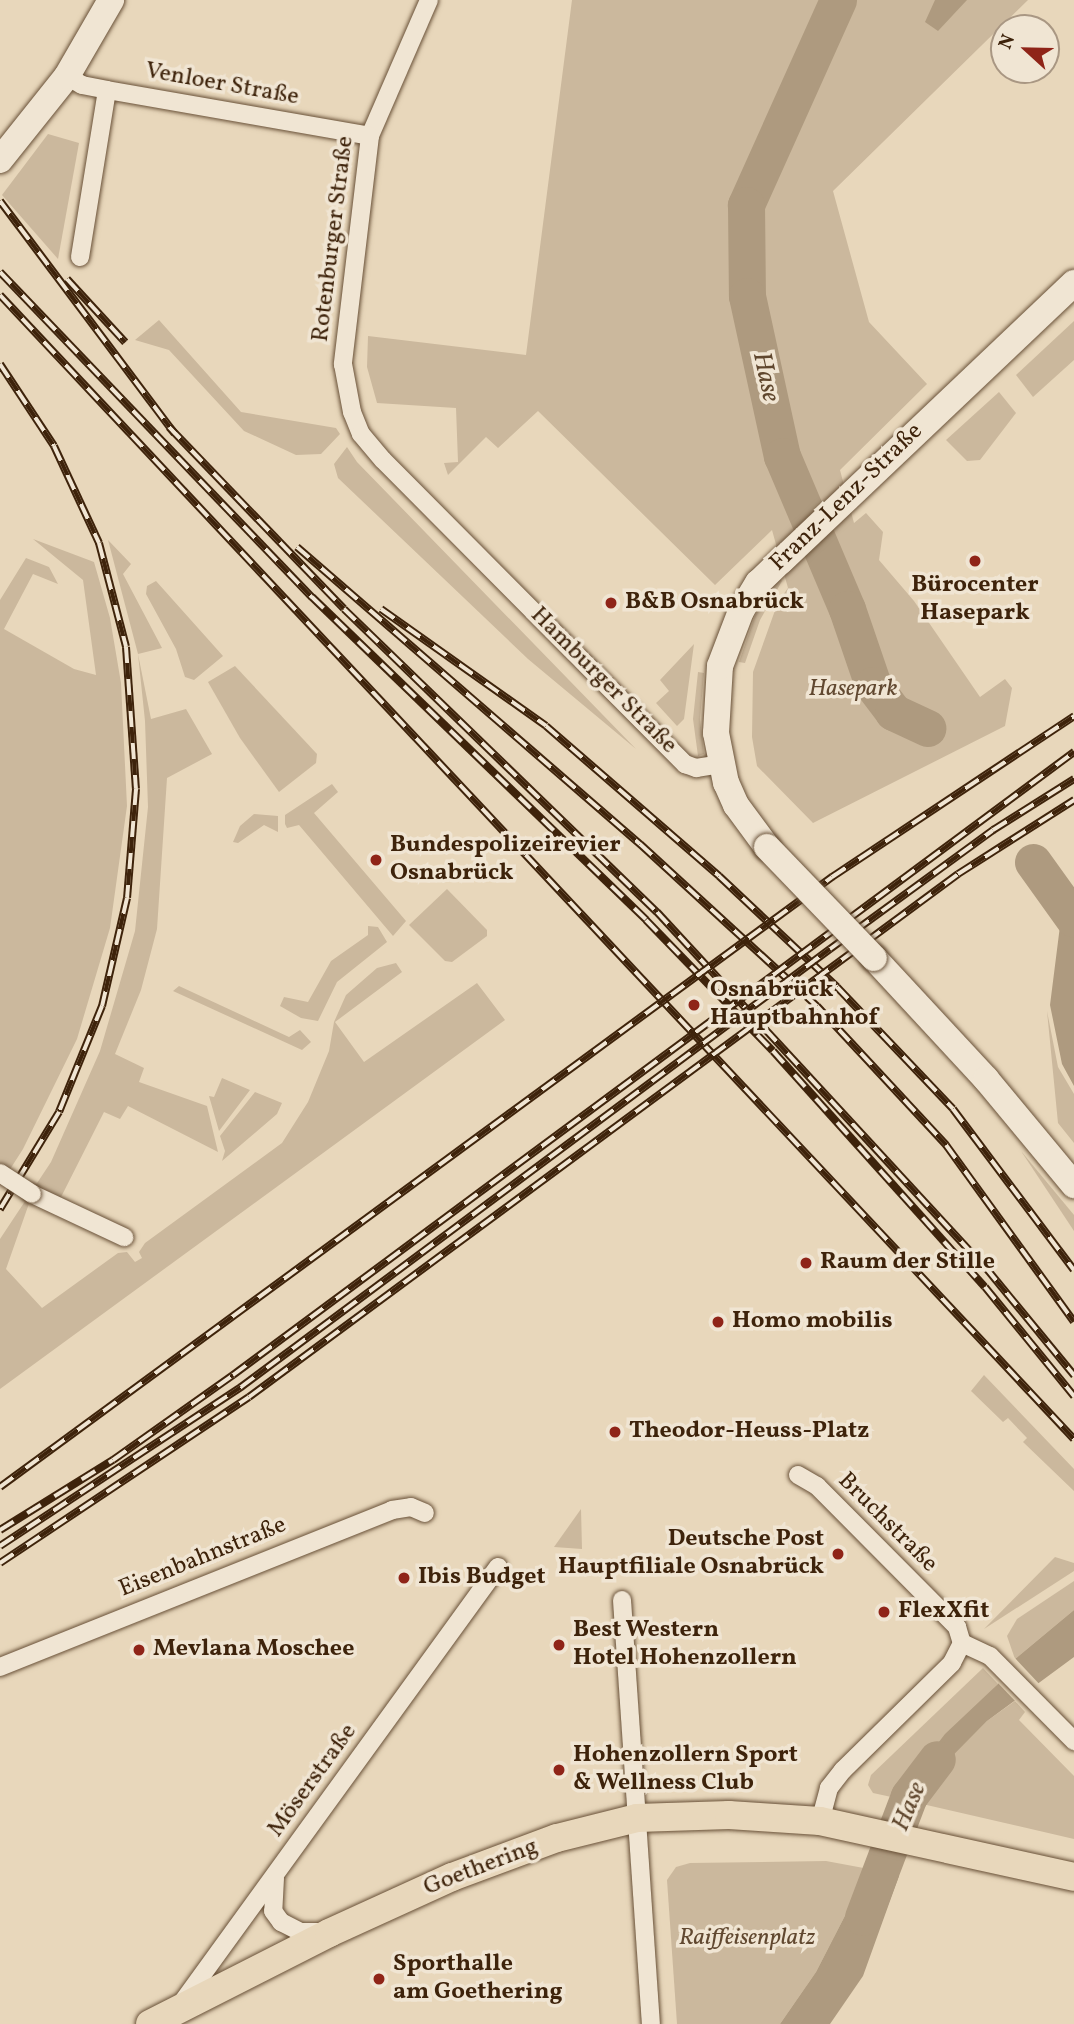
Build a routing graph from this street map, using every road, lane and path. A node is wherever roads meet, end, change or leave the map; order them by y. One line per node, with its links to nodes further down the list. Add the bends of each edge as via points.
1 (429, 0): 5 (street, Rotenburger Straße)
2 (107, 2): 3 (street)
3 (67, 76): 4 (street, Venloer Straße, via 82,85); 6 (street)
4 (107, 90): 5 (street, Venloer Straße); 7 (street)
5 (370, 136): 9 (street, Rotenburger Straße, via 343,364)
6 (0, 160)
7 (80, 257)
8 (1074, 283): 10 (street, Franz-Lenz-Straße, via 758,583 728,638 716,700)
9 (352, 412): 10 (street, Hamburger Straße, via 360,433 383,460 685,764 696,768)
10 (721, 764): 12 (street, bridge, via 736,805 767,847 986,1079)
11 (0, 1173): 13 (street, bridge, via 32,1194)
12 (1074, 1185)
13 (124, 1237)
14 (798, 1475): 18 (street, Bruchstraße, via 817,1486)
15 (425, 1513): 19 (street, Eisenbahnstraße, via 411,1507 392,1510)
16 (498, 1567): 23 (street, Möserstraße)
17 (622, 1600): 21 (street)
18 (960, 1635): 20 (street, Bruchstraße, via 1000,1665); 22 (street, via 952,1663 829,1788)
19 (0, 1667)
20 (1074, 1741)
21 (637, 1818): 22 (main road, Goethering, via 729,1815); 25 (main road, Goethering, via 507,1855); 28 (street)
22 (820, 1821): 24 (main road, Goethering)
23 (275, 1875): 25 (street, via 273,1911 281,1922 301,1932); 26 (street, Möserstraße)
24 (1074, 1877)
25 (329, 1933): 26 (main road, Goethering)
26 (172, 2017): 27 (main road, Goethering)
27 (150, 2024)
28 (651, 2024)

